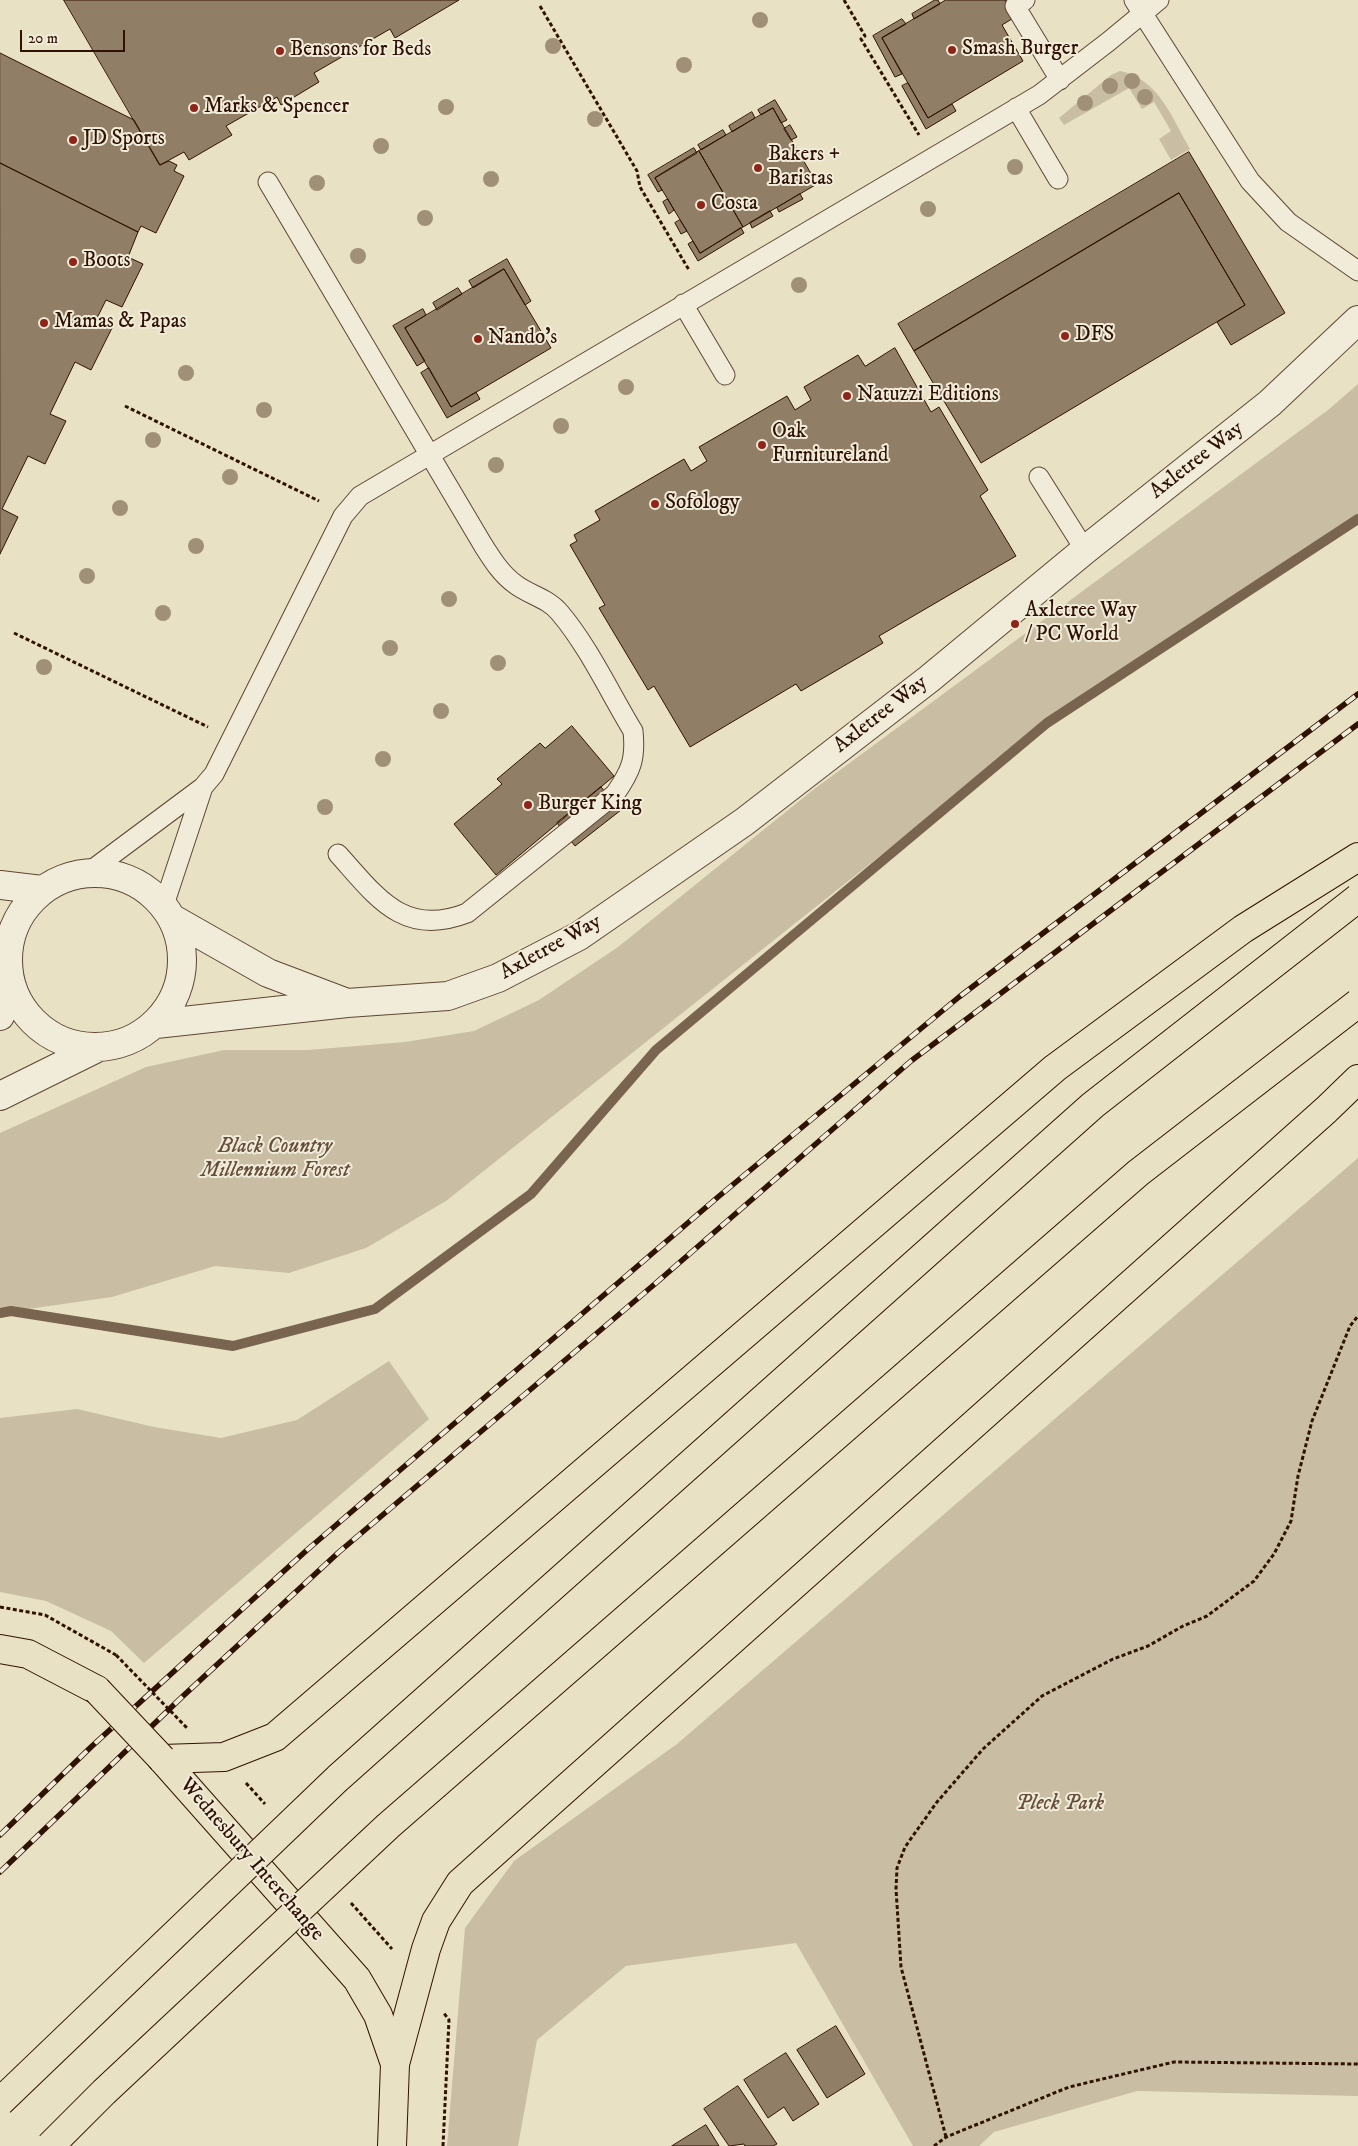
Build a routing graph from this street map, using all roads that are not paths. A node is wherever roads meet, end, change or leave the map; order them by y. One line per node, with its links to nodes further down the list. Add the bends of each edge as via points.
1 (1024, 0): 4 (lane, via 1015,6)
2 (1159, 0): 3 (lane)
3 (1138, 7): 4 (lane); 8 (lane, via 1250,181 1288,222)
4 (1060, 80): 5 (lane)
5 (1016, 108): 6 (lane); 9 (lane)
6 (1058, 179)
7 (268, 182): 12 (lane)
8 (1358, 271)
9 (683, 304): 11 (lane); 12 (lane)
10 (1358, 320): 14 (street, Axletree Way, via 1270,403)
11 (725, 374)
12 (429, 454): 15 (lane, via 360,496 343,516 233,739); 16 (lane, via 502,572 513,583 546,600 559,612 584,648 633,731 633,760 615,794 467,913 450,920 435,922 394,911 383,904)
13 (1039, 476): 14 (lane)
14 (1085, 550): 25 (street, Axletree Way, via 928,679 744,822 579,936 498,978 448,996)
15 (203, 787): 18 (lane); 22 (lane)
16 (338, 854)
17 (1358, 857): 33 (highway, via 1243,929 1054,1068 275,1737 224,1757)
18 (89, 872): 20 (street, via 64,877); 22 (street, via 117,875 143,886)
19 (0, 885): 20 (street)
20 (42, 890): 23 (street, via 25,908)
21 (1358, 898): 35 (highway, bridge, via 1085,1112 338,1778)
22 (168, 912): 25 (street, Axletree Way, via 268,973); 28 (street, via 181,940 183,963 179,986 170,1006)
23 (4, 952): 24 (street)
24 (12, 987): 27 (street); 29 (street, via 24,1012 44,1031 69,1044)
25 (347, 1003): 28 (street, Axletree Way)
26 (1358, 1003): 36 (highway, bridge, via 1138,1173 395,1819)
27 (0, 1016)
28 (156, 1024): 29 (street, via 118,1045)
29 (96, 1048): 31 (street)
30 (1358, 1079): 34 (highway, via 460,1882 436,1922 426,1949)
31 (0, 1096)
32 (0, 1649): 33 (highway, Wednesbury Interchange, bridge, via 28,1654 97,1690)
33 (162, 1759): 34 (highway, Wednesbury Interchange, via 357,1979 378,2015)
34 (395, 2064): 37 (highway, Wednesbury Interchange)
35 (0, 2102)
36 (50, 2146)
37 (392, 2146)

